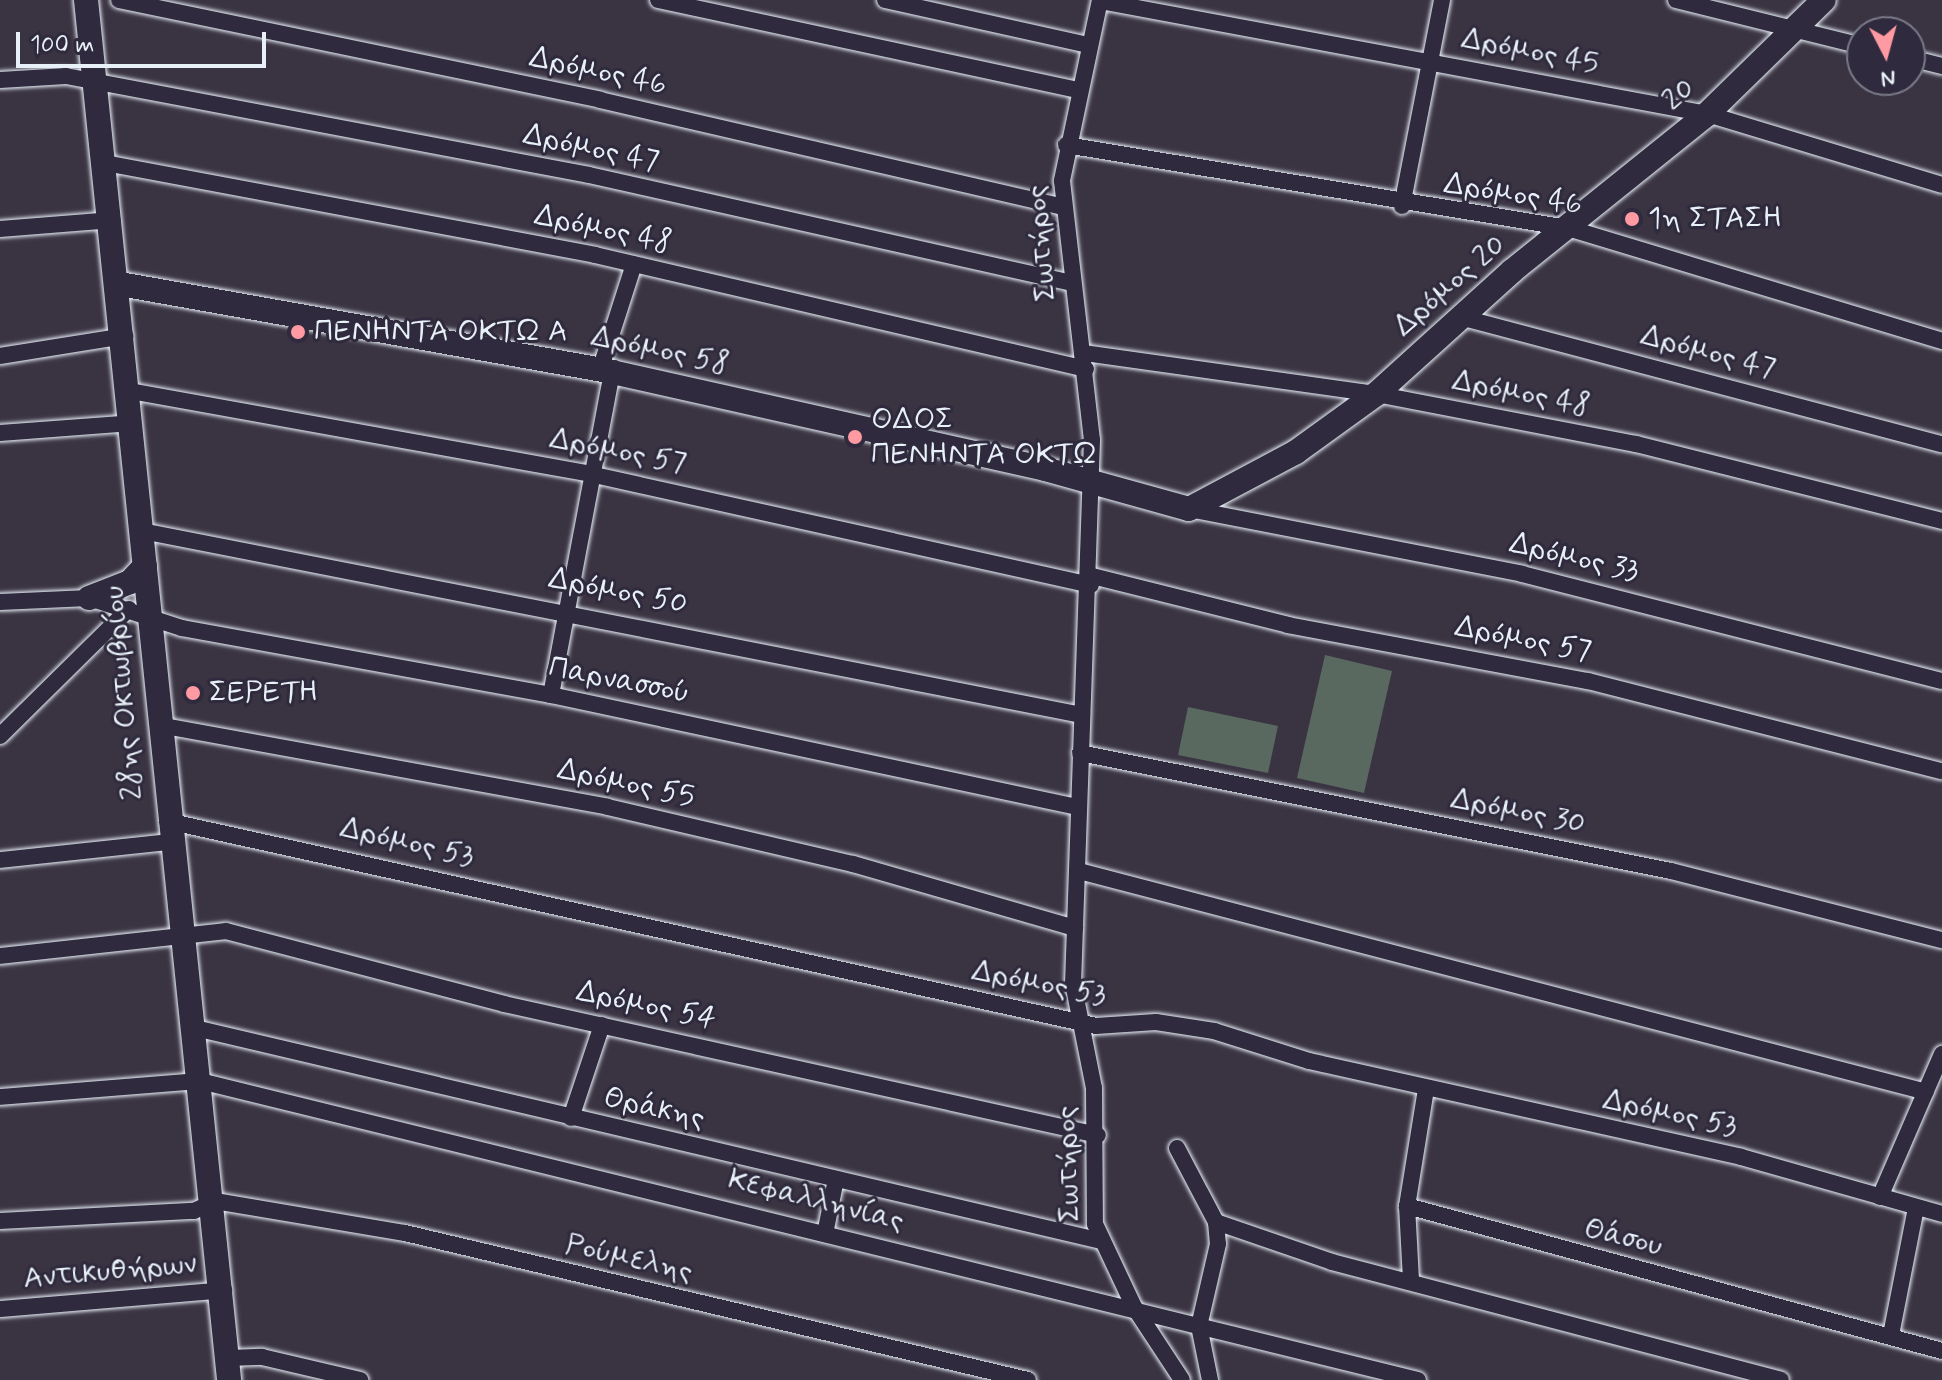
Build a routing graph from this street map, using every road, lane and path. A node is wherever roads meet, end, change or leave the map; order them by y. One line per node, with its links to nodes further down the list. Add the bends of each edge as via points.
1 (86, 0): 14 (street, 28ης Οκτωβρίου)
2 (119, 0): 21 (street, Δρόμος 46, via 600,100)
3 (885, 0): 11 (street)
4 (1100, 0): 11 (street, Σωτήρος); 12 (street, Δρόμος 45)
5 (1442, 0): 12 (street)
6 (1676, 0): 9 (street)
7 (1824, 0): 9 (street, 20)
8 (669, 1): 15 (street)
9 (1794, 28): 10 (street); 16 (street, 20)
10 (1846, 42)
11 (1088, 45): 15 (street, Σωτήρος)
12 (1431, 61): 16 (street, Δρόμος 45); 20 (street)
13 (0, 80): 14 (street, Δρόμος 47)
14 (96, 83): 18 (street, 28ης Οκτωβρίου); 26 (street, Δρόμος 47, via 589,175)
15 (1079, 90): 17 (street, Σωτήρος)
16 (1707, 114): 19 (street, Δρόμος 45); 23 (street, 20)
17 (1066, 145): 20 (street, Δρόμος 46); 21 (street, Σωτήρος)
18 (105, 163): 22 (street, 28ης Οκτωβρίου); 25 (street, Δρόμος 48)
19 (1942, 185)
20 (1402, 206): 23 (street, Δρόμος 46)
21 (1062, 207): 26 (street, Σωτήρος)
22 (113, 220): 24 (street); 27 (street, 28ης Οκτωβρίου)
23 (1568, 228): 28 (street, Δρόμος 20); 30 (street, Δρόμος 46)
24 (0, 229)
25 (634, 264): 32 (street, Δρόμος 48); 33 (street)
26 (1072, 283): 32 (street, Σωτήρος)
27 (120, 284): 29 (street, 28ης Οκτωβρίου); 33 (street, Δρόμος 58)
28 (1460, 317): 35 (street, Δρόμος 20); 38 (street, Δρόμος 47)
29 (125, 336): 31 (street); 34 (street, 28ης Οκτωβρίου)
30 (1942, 341)
31 (0, 356)
32 (1085, 361): 35 (street, Δρόμος 48); 40 (street, Σωτήρος)
33 (606, 371): 39 (street); 40 (street, Δρόμος 58)
34 (130, 391): 36 (street, 28ης Οκτωβρίου); 39 (street, Δρόμος 57)
35 (1376, 394): 41 (street, via 1296,452); 42 (street, Δρόμος 48, via 1636,444)
36 (132, 423): 37 (street); 43 (street, 28ης Οκτωβρίου)
37 (0, 433)
38 (1942, 444)
39 (590, 474): 45 (street, Δρόμος 57); 48 (street)
40 (1087, 484): 41 (street, Δρόμος 58); 45 (street, Σωτήρος)
41 (1189, 509): 50 (street, Δρόμος 33, via 1522,574)
42 (1942, 521)
43 (142, 531): 44 (street, 28ης Οκτωβρίου); 48 (street, Δρόμος 50)
44 (145, 566): 46 (street, via 130,582); 49 (street, 28ης Οκτωβρίου)
45 (1091, 581): 52 (street, Σωτήρος); 56 (street, Δρόμος 57, via 1288,625 1588,681)
46 (89, 598): 47 (street, Παρνασσού); 49 (street, Παρνασσού)
47 (0, 602)
48 (564, 609): 51 (street); 52 (street, Δρόμος 50)
49 (139, 612): 51 (street, Παρνασσού, via 182,628); 53 (street, 28ης Οκτωβρίου); 54 (street)
50 (1942, 681)
51 (551, 695): 57 (street, Παρνασσού)
52 (1082, 715): 55 (street, Σωτήρος)
53 (159, 725): 58 (street, 28ης Οκτωβρίου); 61 (street, Δρόμος 55, via 608,807 853,864)
54 (0, 736)
55 (1080, 753): 57 (street, Σωτήρος); 63 (street, Δρόμος 30, via 1671,871)
56 (1942, 771)
57 (1077, 807): 60 (street, Σωτήρος)
58 (168, 831): 59 (street, Δρόμος 53); 62 (street, 28ης Οκτωβρίου); 65 (street, Δρόμος 53)
59 (0, 860)
60 (1079, 871): 61 (street, Σωτήρος); 71 (street)
61 (1075, 928): 65 (street, Σωτήρος)
62 (183, 931): 64 (street, Δρόμος 54, via 156,941); 66 (street, Δρόμος 54, via 226,931); 67 (street, 28ης Οκτωβρίου)
63 (1942, 940)
64 (0, 956)
65 (1079, 1022): 70 (street, Δρόμος 53, via 1214,1031); 74 (street, Σωτήρος)
66 (602, 1025): 73 (street); 74 (street, Δρόμος 54)
67 (195, 1028): 69 (street, 28ης Οκτωβρίου); 73 (street, Θράκης)
68 (1942, 1054): 71 (street)
69 (200, 1081): 72 (street, Κεφαλληνίας); 78 (street, 28ης Οκτωβρίου); 84 (street, Κεφαλληνίας)
70 (1426, 1089): 77 (street, Δρόμος 53, via 1741,1157); 79 (street)
71 (1926, 1092): 77 (street)
72 (0, 1097)
73 (571, 1118): 76 (street, Θράκης)
74 (1098, 1135): 85 (street, Σωτήρος, via 1092,1209)
75 (1177, 1148): 83 (street)
76 (836, 1179): 84 (street); 85 (street, Θράκης)
77 (1880, 1197): 80 (street, Δρόμος 53)
78 (215, 1201): 82 (street, via 194,1211); 87 (street, 28ης Οκτωβρίου); 95 (street, Ρούμελης, via 405,1233)
79 (1407, 1206): 86 (street); 91 (street, Θάσου)
80 (1916, 1207): 81 (street, Δρόμος 53); 91 (street)
81 (1942, 1214)
82 (0, 1221)
83 (1216, 1222): 86 (street); 90 (street, via 1218,1244)
84 (825, 1234): 88 (street, Κεφαλληνίας)
85 (1101, 1241): 88 (street, Σωτήρος)
86 (1411, 1280): 99 (street)
87 (224, 1290): 89 (street, Αντικυθήρων); 93 (street, 28ης Οκτωβρίου)
88 (1134, 1307): 90 (street, Κεφαλληνίας); 96 (street, Σωτήρος)
89 (0, 1309)
90 (1199, 1326): 97 (street); 98 (street, Κεφαλληνίας)
91 (1891, 1335): 92 (street, Θάσου)
92 (1942, 1351)
93 (229, 1369): 94 (street, via 262,1357)
94 (360, 1380)
95 (1028, 1380)
96 (1182, 1380)
97 (1210, 1380)
98 (1418, 1380)
99 (1781, 1380)

